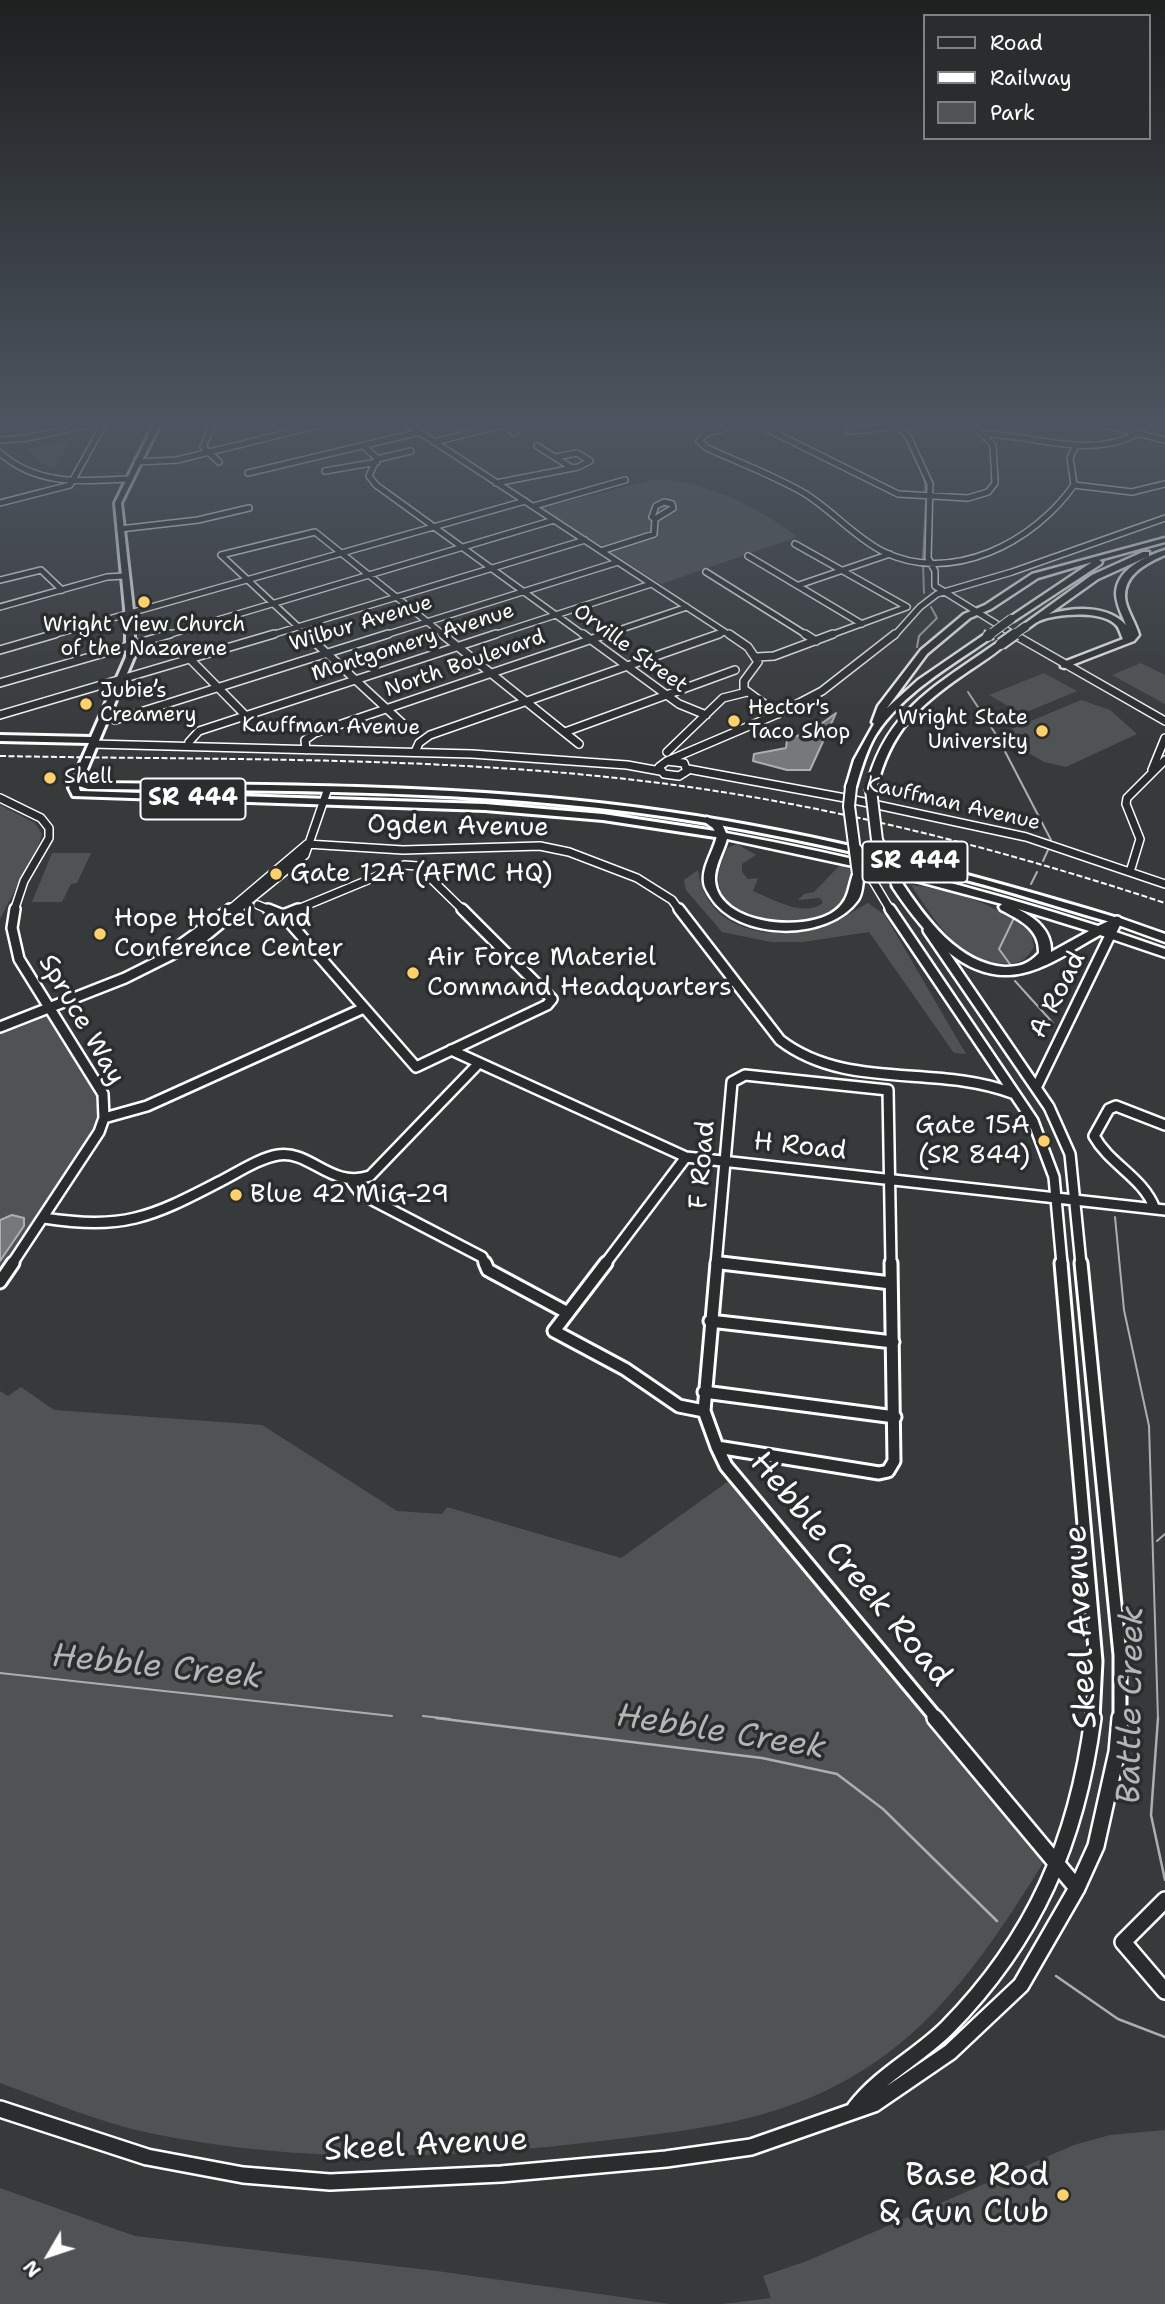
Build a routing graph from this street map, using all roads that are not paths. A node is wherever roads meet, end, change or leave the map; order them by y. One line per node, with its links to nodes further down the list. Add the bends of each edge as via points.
1 (120, 529): 27 (main road)
2 (424, 530): 18 (street)
3 (437, 530): 14 (street, Orville Street)
4 (522, 530): 14 (street)
5 (569, 530): 11 (street)
6 (654, 530): 16 (street, via 654,534)
7 (856, 530): 19 (street)
8 (931, 530): 22 (street)
9 (1034, 530): 22 (street, via 962,559)
10 (1135, 530): 34 (street)
11 (585, 540): 16 (street); 23 (street)
12 (1165, 540): 15 (highway)
13 (795, 544): 24 (street)
14 (462, 547): 23 (street, Orville Street); 26 (street)
15 (1131, 548): 39 (highway, via 1035,576); 73 (highway, bridge, via 1079,572 902,697)
16 (601, 551): 21 (street)
17 (1165, 551): 45 (highway, via 1127,561 1095,577); 49 (highway, via 1141,564 1124,581 1121,602 1134,635)
18 (342, 552): 26 (street); 29 (street); 29 (street, via 314,532 221,555)
19 (890, 554): 22 (street); 24 (street)
20 (748, 556): 31 (street)
21 (618, 562): 30 (street); 33 (street, Wilbur Avenue)
22 (930, 562): 34 (street, via 934,584)
23 (492, 569): 33 (street, Orville Street); 35 (street)
24 (844, 570): 31 (street); 43 (street, via 906,606)
25 (706, 572): 48 (street)
26 (369, 574): 35 (street); 36 (street)
27 (124, 576): 32 (street); 40 (main road)
28 (0, 580): 32 (street, via 45,571)
29 (245, 580): 36 (street); 40 (street)
30 (651, 584): 38 (street); 41 (street, Montgomery Avenue)
31 (799, 585): 43 (street)
32 (62, 590): 37 (street)
33 (523, 591): 41 (street, Orville Street); 42 (street, Wilbur Avenue)
34 (942, 592): 39 (street); 68 (street, via 848,674)
35 (398, 597): 42 (street); 44 (street)
36 (271, 603): 44 (street); 51 (street)
37 (0, 607)
38 (687, 607): 46 (street); 47 (street, North Boulevard)
39 (974, 612): 56 (street); 73 (highway, via 924,652 883,706)
40 (130, 613): 51 (main road); 52 (street)
41 (556, 615): 47 (street, Orville Street); 50 (street, Montgomery Avenue)
42 (428, 621): 50 (street); 53 (street, Wilbur Avenue)
43 (862, 624): 48 (street)
44 (298, 627): 53 (street); 55 (street)
45 (1025, 627): 49 (highway, via 1060,613 1088,612 1121,624 1127,634); 104 (highway, bridge, via 920,702 881,752 871,790 871,820 876,841)
46 (725, 632): 54 (street); 57 (street)
47 (591, 640): 57 (street, Orville Street); 59 (street, North Boulevard)
48 (816, 641): 54 (street)
49 (1125, 642): 56 (highway)
50 (460, 646): 59 (street); 60 (street, Montgomery Avenue)
51 (131, 647): 61 (main road); 62 (street)
52 (0, 650)
53 (327, 653): 60 (street); 63 (street, Wilbur Avenue)
54 (757, 657): 64 (street, via 744,681)
55 (191, 660): 61 (street); 63 (street)
56 (1064, 665): 74 (street)
57 (628, 666): 65 (street, Orville Street); 66 (street)
58 (735, 670): 65 (street)
59 (493, 673): 66 (street); 67 (street, North Boulevard)
60 (357, 680): 67 (street); 71 (street, Montgomery Avenue)
61 (121, 681): 69 (street); 79 (main road)
62 (0, 682)
63 (218, 687): 71 (street); 72 (street, Wilbur Avenue)
64 (747, 692): 68 (street); 70 (street, via 724,698)
65 (666, 694): 70 (street, Orville Street, via 685,708); 76 (street)
66 (528, 702): 76 (street); 84 (street, via 430,736)
67 (388, 709): 75 (street); 82 (street, North Boulevard, via 312,734)
68 (778, 713): 83 (street)
69 (0, 715)
70 (706, 715): 86 (street)
71 (246, 716): 80 (street, Montgomery Avenue, via 199,732)
72 (115, 720)
73 (877, 722): 97 (highway, bridge, via 856,762 851,787)
74 (1165, 722)
75 (402, 723)
76 (565, 732): 81 (street)
77 (1165, 738): 88 (street)
78 (0, 741): 79 (main road, Kauffman Avenue)
79 (94, 742): 80 (street, Kauffman Avenue); 82 (street, Kauffman Avenue); 91 (main road)
80 (189, 742): 82 (street, Kauffman Avenue)
81 (579, 744)
82 (305, 747): 84 (street, Kauffman Avenue)
83 (695, 748): 86 (street); 87 (street)
84 (415, 749): 86 (street, Kauffman Avenue, via 645,766)
85 (1165, 760): 88 (street)
86 (664, 762): 87 (street, Kauffman Avenue); 89 (street, Kauffman Avenue)
87 (687, 767): 89 (street); 90 (street, Kauffman Avenue)
88 (1148, 775): 100 (street, via 1127,798 1140,839)
89 (679, 776): 90 (street, Kauffman Avenue)
90 (729, 777): 100 (street, Kauffman Avenue, via 1026,837)
91 (76, 782): 92 (main road, SR 444, via 88,786); 94 (main road, SR 444, via 74,791 81,796)
92 (327, 791): 94 (street); 95 (main road, SR 444, via 544,800)
93 (0, 800): 105 (street, Spruce Way, via 43,827 44,845)
94 (324, 802): 96 (main road, SR 444, via 548,812); 98 (street)
95 (708, 820): 96 (highway); 106 (main road, SR 444, via 933,866)
96 (722, 835): 97 (highway, bridge, via 709,876 710,889 732,913 758,923 804,926 834,917 856,897); 99 (highway, SR 444)
97 (855, 842): 116 (street, bridge, via 873,881)
98 (307, 844): 102 (street, via 264,878); 102 (street, via 299,861); 117 (street, Ogden Avenue, via 403,850 527,845 569,852 638,878 666,894 797,1056 826,1066)
99 (894, 870): 107 (highway, SR 444); 110 (highway, via 972,894 1025,918 1046,944 1045,954)
100 (1130, 872): 101 (street, Kauffman Avenue)
101 (1165, 884)
102 (250, 901): 103 (street); 111 (street, via 176,952)
103 (281, 914): 112 (street); 114 (street, via 404,866 421,868 552,996 547,1005)
104 (917, 915): 110 (highway, via 958,955 978,967 1003,972); 118 (street, Skeel Avenue)
105 (5, 921): 111 (street, Spruce Way, via 13,950)
106 (1118, 921): 107 (highway); 108 (highway, SR 444)
107 (1107, 932): 109 (highway, SR 444); 110 (highway); 118 (street, A Road)
108 (1165, 938)
109 (1165, 953)
110 (1033, 966)
111 (51, 1007): 113 (street); 120 (street, Spruce Way, via 103,1094)
112 (364, 1008): 114 (street, via 416,1067); 120 (street, via 147,1106)
113 (0, 1027)
114 (451, 1050): 115 (street, H Road)
115 (479, 1063): 124 (street, H Road); 127 (street, via 370,1176)
116 (993, 1064): 117 (street, via 989,1075); 119 (street)
117 (980, 1081): 119 (street, Ogden Avenue)
118 (1036, 1088): 121 (street, Skeel Avenue)
119 (1015, 1095): 122 (street)
120 (104, 1118): 131 (street, Spruce Way)
121 (1057, 1121): 122 (street); 129 (street, Skeel Avenue, via 1070,1154)
122 (1035, 1124): 128 (street, Skeel Avenue, via 1033,1133 1047,1154)
123 (1165, 1125): 130 (street, via 1113,1107 1096,1131 1096,1141 1146,1188)
124 (686, 1157): 125 (street, H Road); 135 (street)
125 (725, 1162): 126 (street, H Road); 126 (street, F Road, via 732,1082 739,1076 888,1090); 132 (street, F Road)
126 (890, 1180): 128 (street, H Road); 134 (street)
127 (352, 1182): 131 (street, via 295,1157 279,1155 175,1205 128,1221 87,1224); 135 (street, via 361,1194 482,1257 488,1270)
128 (1058, 1198): 129 (street, H Road); 142 (street, Skeel Avenue, via 1096,1661 1085,1783)
129 (1074, 1200): 130 (street, H Road); 143 (street, Skeel Avenue, via 1120,1655 1121,1709 1117,1752 1096,1846)
130 (1160, 1210)
131 (44, 1218): 133 (street, Spruce Way)
132 (716, 1262): 134 (street); 136 (street, F Road)
133 (0, 1282)
134 (891, 1283): 137 (street)
135 (568, 1313): 139 (street, via 554,1331 625,1369 679,1406)
136 (710, 1321): 137 (street); 138 (street, F Road)
137 (893, 1342): 140 (street)
138 (704, 1392): 139 (street, F Road); 140 (street)
139 (704, 1411): 141 (street, Hebble Creek Road)
140 (895, 1417): 141 (street, via 894,1461 888,1471 879,1473)
141 (716, 1447): 142 (street, Hebble Creek Road, via 726,1466)
142 (1059, 1865): 143 (street, Hebble Creek Road); 146 (street, Skeel Avenue, via 1014,1948 977,1997 934,2040 865,2093)
143 (1077, 1888): 146 (street, Skeel Avenue, via 1021,1985 918,2076 874,2104)
144 (1165, 1901): 145 (street, via 1123,1942)
145 (1165, 1991)
146 (855, 2108): 147 (street, Skeel Avenue, via 751,2147 501,2174 330,2182 243,2175 147,2157)
147 (0, 2109)

